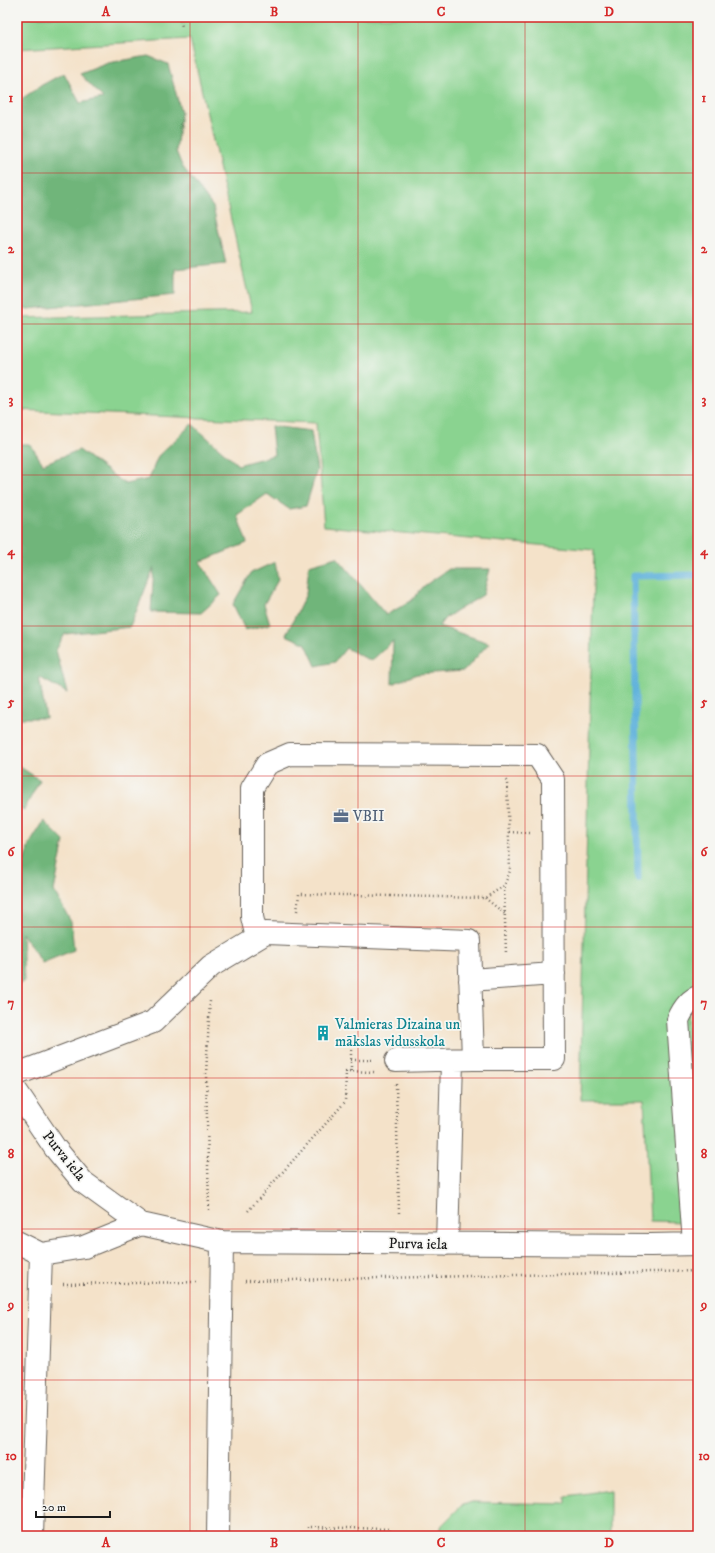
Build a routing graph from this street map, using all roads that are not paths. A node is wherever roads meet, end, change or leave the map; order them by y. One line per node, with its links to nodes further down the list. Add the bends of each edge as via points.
1 (257, 938): 2 (street, via 252,917 252,788 267,764 290,754 537,755 553,779); 3 (street, via 266,932 469,941); 8 (street, via 211,966 153,1022)
2 (554, 974): 3 (street); 5 (street, via 554,1059)
3 (470, 980): 5 (street)
4 (698, 997): 14 (street, via 684,1009 678,1020)
5 (473, 1059): 6 (street)
6 (452, 1060): 7 (street); 13 (street)
7 (396, 1067)
8 (17, 1074)
9 (17, 1092): 10 (street, Purva iela, via 55,1148 83,1182)
10 (141, 1224): 12 (street, Purva iela); 15 (street, via 84,1247)
11 (17, 1242): 15 (street)
12 (222, 1242): 13 (street, Purva iela); 17 (street)
13 (447, 1244): 14 (street, Purva iela)
14 (696, 1244)
15 (41, 1254): 16 (street)
16 (32, 1536)
17 (218, 1536)

